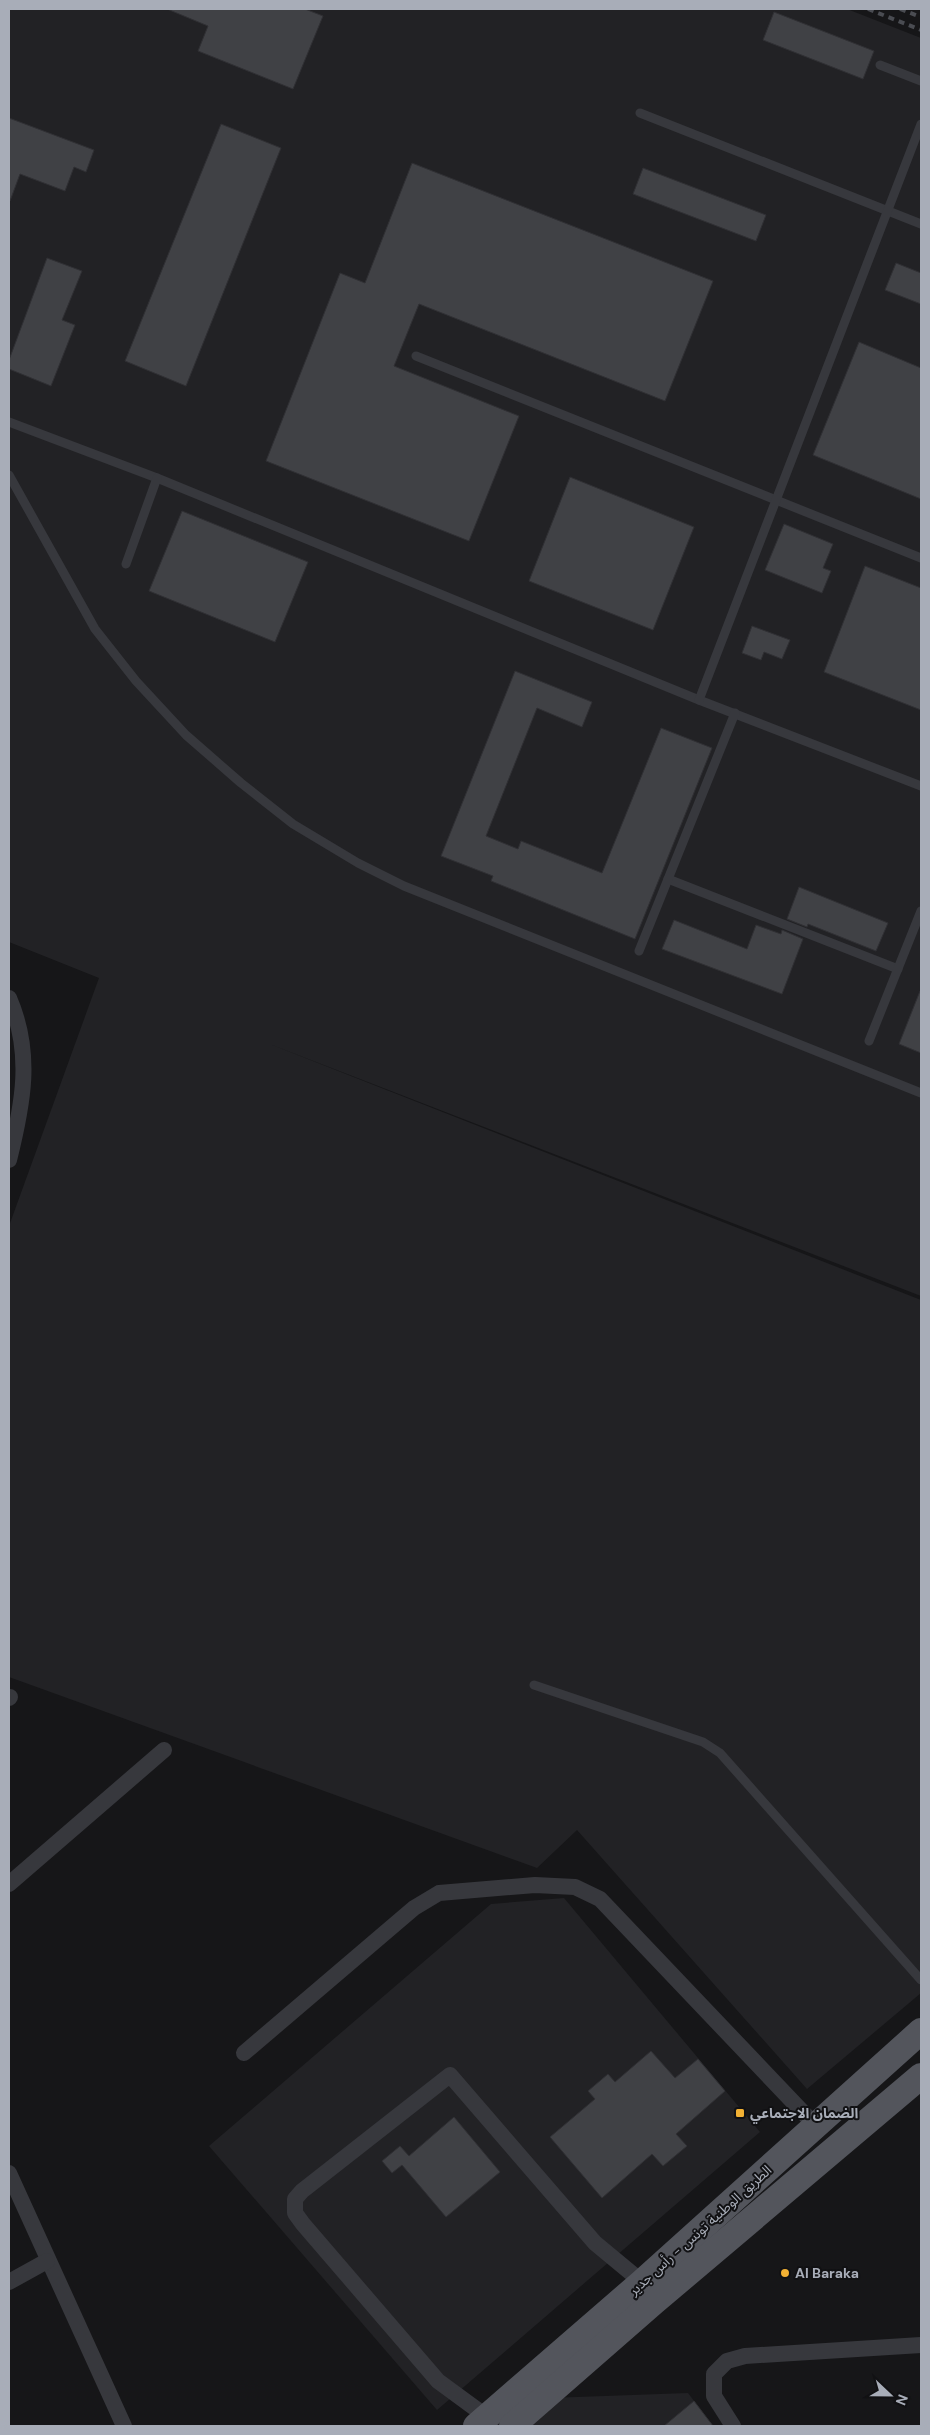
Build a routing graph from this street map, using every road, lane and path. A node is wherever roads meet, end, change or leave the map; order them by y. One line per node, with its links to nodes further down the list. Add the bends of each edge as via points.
1 (880, 65): 2 (lane)
2 (921, 81)
3 (640, 113): 5 (lane)
4 (921, 124): 5 (lane)
5 (888, 210): 6 (lane); 11 (lane)
6 (921, 224)
7 (416, 356): 11 (lane)
8 (9, 422): 10 (lane)
9 (9, 474): 23 (lane, via 95,629 136,680 186,735 293,824 404,886)
10 (157, 478): 13 (lane); 14 (lane)
11 (776, 500): 12 (lane); 14 (lane)
12 (921, 558)
13 (126, 564)
14 (699, 700): 15 (lane)
15 (735, 713): 16 (lane); 17 (lane)
16 (921, 786)
17 (668, 879): 19 (lane); 20 (lane)
18 (921, 911): 20 (lane)
19 (639, 951)
20 (898, 969): 22 (lane)
21 (9, 998): 24 (street, via 24,1044 24,1086)
22 (869, 1041)
23 (921, 1093)
24 (9, 1160)
25 (534, 1685): 28 (lane, via 703,1742 720,1753)
26 (164, 1750): 27 (street)
27 (9, 1884)
28 (921, 1980)
29 (921, 2032): 32 (main road, الطريق الوطنية تونس - رأس جدير)
30 (244, 2053): 32 (street, via 414,1908 439,1893 535,1885 575,1886 600,1899)
31 (921, 2076): 36 (main road, الطريق الوطنية تونس - رأس جدير)
32 (815, 2125): 36 (main road, الطريق الوطنية تونس - رأس جدير)
33 (9, 2175): 34 (street)
34 (47, 2261): 35 (street); 39 (street)
35 (9, 2282)
36 (648, 2292): 38 (main road, الطريق الوطنية تونس - رأس جدير); 38 (street, via 595,2244 450,2074 302,2191 295,2199 295,2213 303,2224 438,2381); 40 (main road, الطريق الوطنية تونس - رأس جدير)
37 (921, 2345): 41 (street, via 745,2356 727,2361 714,2374 714,2396)
38 (486, 2423)
39 (124, 2426)
40 (512, 2426)
41 (733, 2426)

